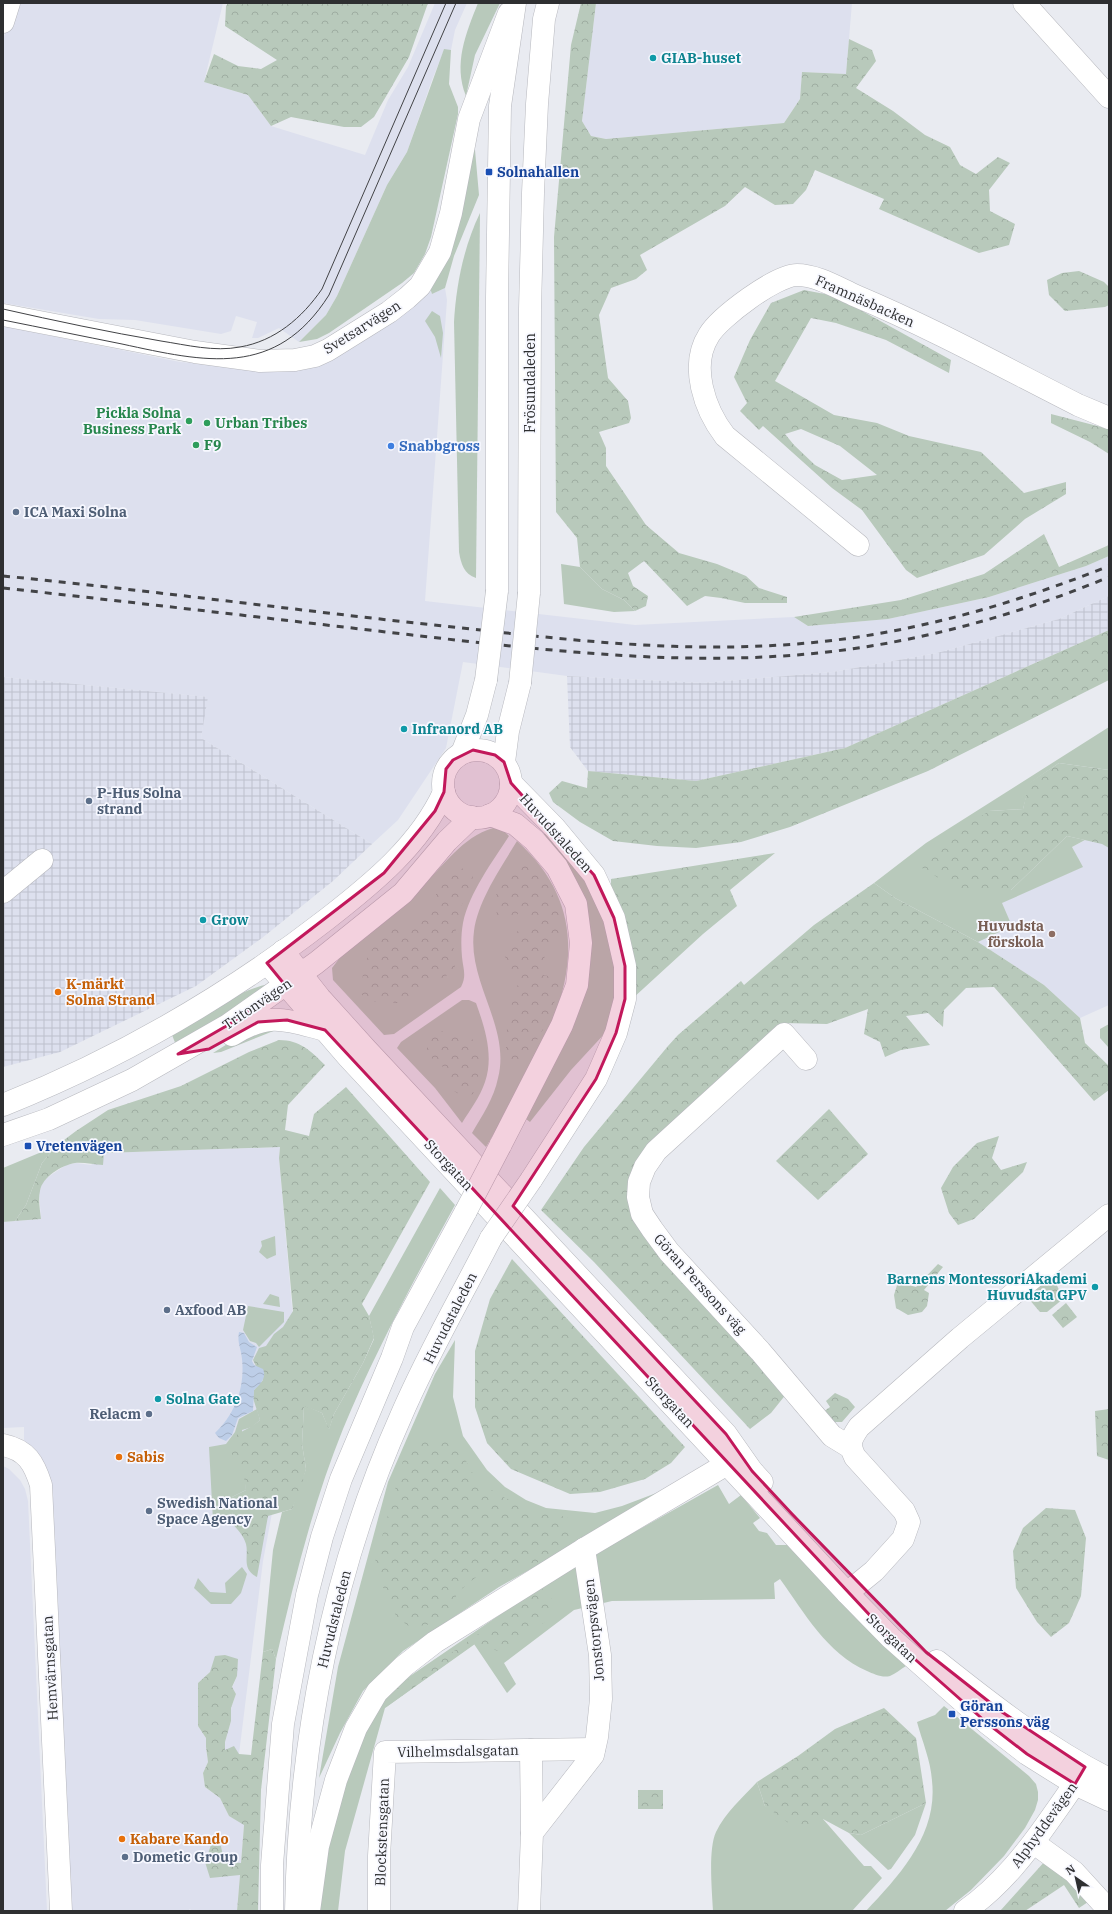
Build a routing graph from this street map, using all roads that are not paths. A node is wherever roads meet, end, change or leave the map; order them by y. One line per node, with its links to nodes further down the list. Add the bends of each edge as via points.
1 (9, 3): 5 (street)
2 (514, 3): 7 (street, Svetsarvägen, via 469,119 451,213 440,252 420,286 407,298 328,350 315,356 260,361 195,352); 10 (street, bridge, via 500,106 497,591 486,680 477,715)
3 (548, 3): 11 (street, Frösundaleden, bridge, via 544,19 538,88 533,193 529,593 520,683 508,730)
4 (1024, 3): 6 (street)
5 (3, 22)
6 (1109, 97)
7 (3, 315)
8 (1109, 418): 9 (street, Framnäsbacken, via 1078,405 899,314 811,277 786,277 733,310 709,335 701,357 700,372 704,391 714,422 725,436)
9 (858, 545)
10 (462, 753): 11 (street, via 485,750); 13 (street, via 446,769 443,780)
11 (504, 762): 12 (street)
12 (511, 783): 14 (street, via 510,794 505,803); 41 (street, Huvudstaleden, bridge, via 555,828 594,875 614,918 625,966 625,999 616,1033 596,1080 491,1238 401,1415 372,1488 329,1631 309,1734 297,1867)
13 (444, 792): 14 (street, via 448,802 455,809 463,814); 17 (street, Tritonvägen, via 435,812 422,830 384,873)
14 (481, 816): 18 (street, Tritonvägen, via 447,841 403,893); 40 (street, Huvudstaleden, bridge, via 515,824 534,840 557,867 576,904 580,943 577,985 562,1025 403,1327 341,1479 307,1595 283,1724 272,1865)
15 (42, 860): 16 (street)
16 (3, 892)
17 (275, 957): 18 (street, Storgatan); 22 (street, Tritonvägen, via 210,1000 117,1054)
18 (293, 980): 19 (street, Storgatan); 20 (street, Tritonvägen, via 228,1025); 29 (street, Storgatan, via 320,998 726,1434 752,1471)
19 (324, 1030): 20 (street, via 287,1020 258,1022 209,1049); 27 (street, Storgatan)
20 (178, 1054): 23 (street, Tritonvägen, via 132,1080 49,1119)
21 (806, 1059): 26 (street, Göran Perssons väg, via 784,1034 656,1151 639,1182 638,1197 642,1214 669,1252 760,1350 832,1436)
22 (3, 1105)
23 (3, 1135)
24 (1109, 1215): 26 (street, via 886,1402 859,1427)
25 (3, 1445): 39 (street, Hemvärnsgatan, via 15,1447 28,1458 41,1485)
26 (850, 1447): 29 (street, Göran Perssons väg, via 904,1511 909,1522 903,1539 874,1571)
27 (727, 1464): 28 (street); 29 (street, Storgatan)
28 (584, 1549): 30 (street, Jonstorpsvägen, via 600,1656 601,1699); 42 (street, via 435,1642 404,1666 377,1692 356,1728 336,1780 318,1846)
29 (852, 1589): 33 (street, Storgatan, via 926,1652)
30 (594, 1749): 31 (street, Vilhelmsdalsgatan); 36 (street, Jonstorpsvägen, via 593,1755)
31 (531, 1750): 32 (street, Vilhelmsdalsgatan); 36 (street)
32 (385, 1752): 43 (street, Blockstensgatan, via 379,1856)
33 (1080, 1775): 34 (street, Storgatan); 35 (street, Storgatan); 37 (street, Alphyddevägen)
34 (1109, 1779)
35 (1109, 1800)
36 (532, 1833): 44 (street)
37 (1034, 1843): 38 (street, via 1074,1872); 45 (street, Alphyddevägen, via 1016,1866)
38 (1105, 1908)
39 (61, 1911)
40 (272, 1911)
41 (296, 1911)
42 (309, 1911)
43 (379, 1911)
44 (529, 1911)
45 (965, 1911)

